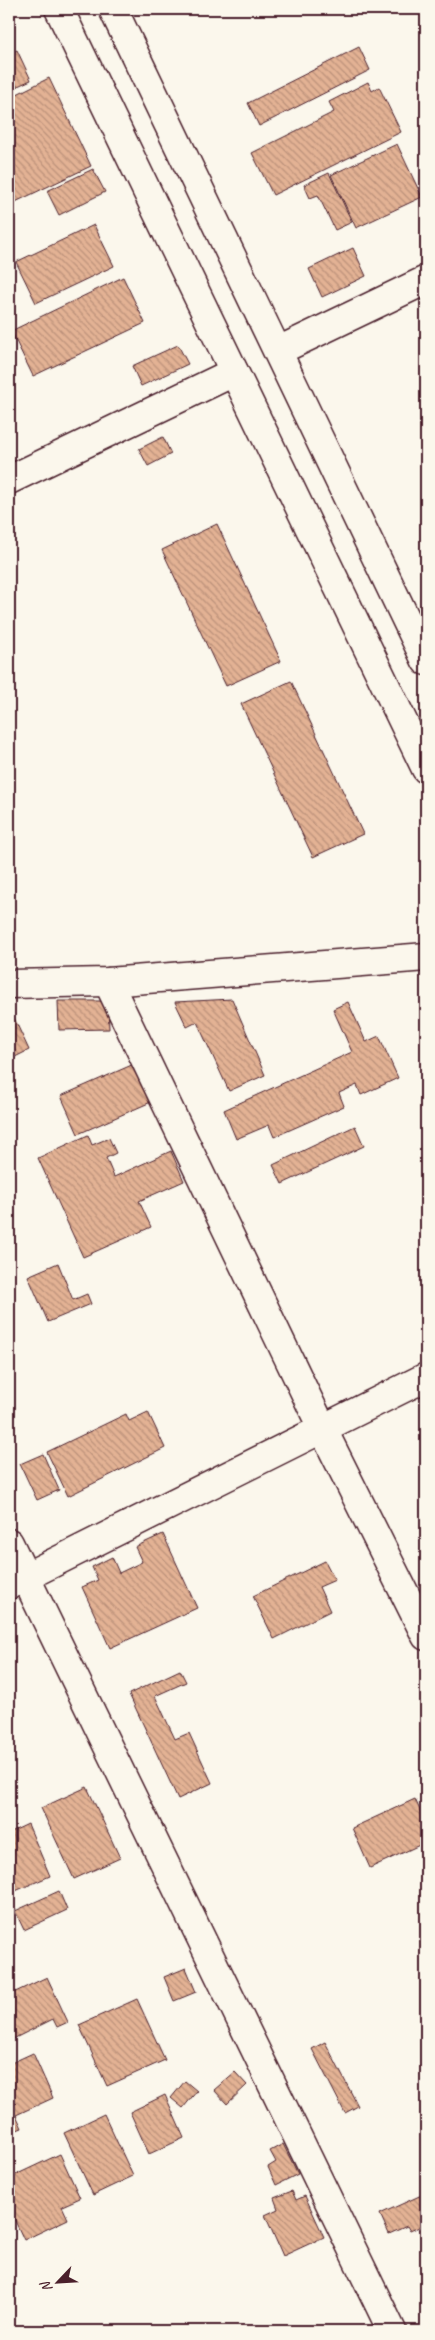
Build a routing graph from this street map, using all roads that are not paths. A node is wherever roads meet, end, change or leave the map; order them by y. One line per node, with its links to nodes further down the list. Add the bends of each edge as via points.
1 (59, 9): 5 (street)
2 (114, 9): 4 (street)
3 (426, 280): 4 (street)
4 (278, 351): 7 (street)
5 (234, 372): 6 (street); 8 (street)
6 (9, 480)
7 (426, 661)
8 (426, 769)
9 (426, 957): 10 (street)
10 (108, 982): 11 (street); 13 (street)
11 (9, 984)
12 (426, 1376): 13 (street)
13 (322, 1428): 15 (street); 16 (street)
14 (9, 1543): 15 (street)
15 (17, 1581): 17 (street)
16 (426, 1636)
17 (392, 2331)

